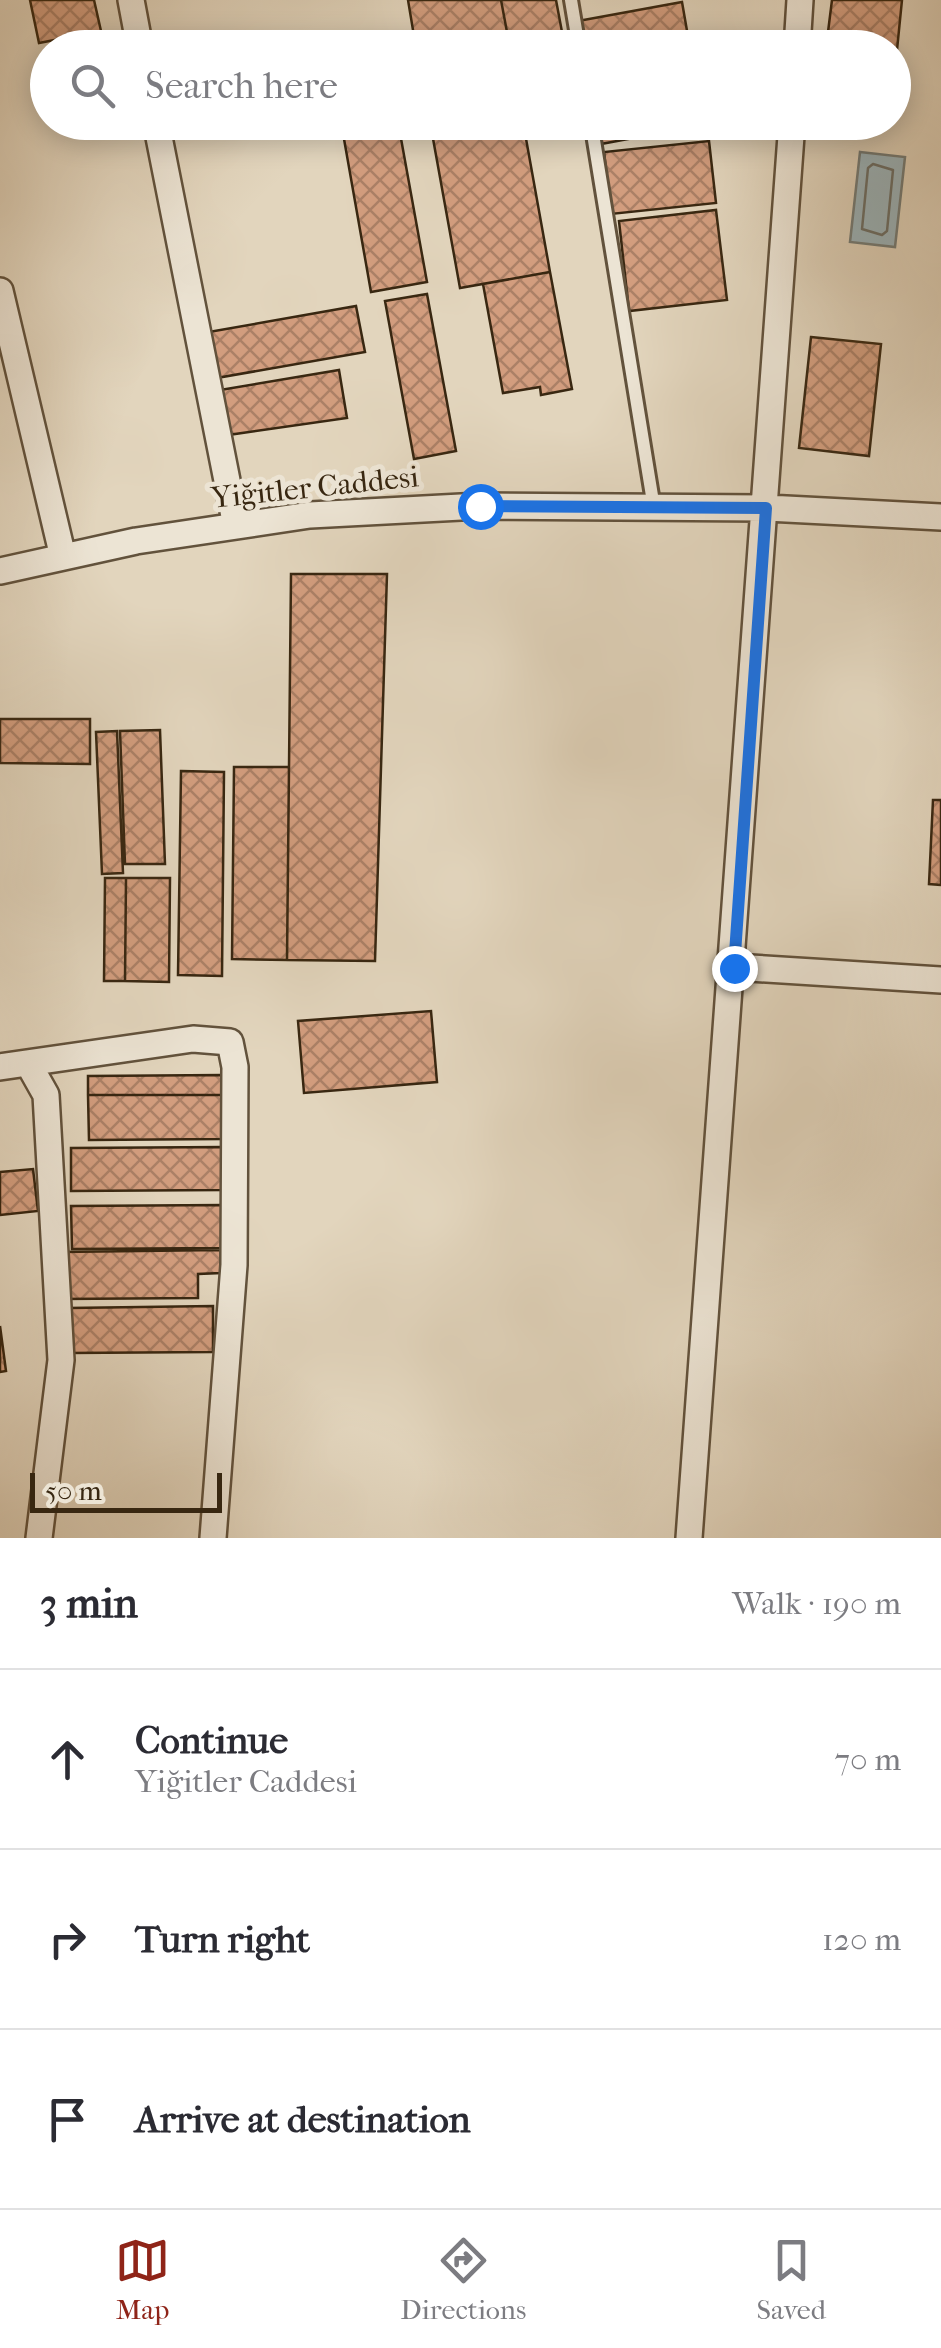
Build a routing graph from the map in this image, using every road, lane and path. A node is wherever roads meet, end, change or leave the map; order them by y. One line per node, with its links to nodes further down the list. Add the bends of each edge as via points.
1 (130, 0): 4 (street)
2 (571, 0): 5 (lane)
3 (800, 0): 6 (street)
4 (136, 30)
5 (576, 30)
6 (798, 30)
7 (160, 140): 14 (street)
8 (594, 140): 11 (lane)
9 (791, 140): 12 (street)
10 (0, 291): 15 (street)
11 (654, 508): 12 (street, Yiğitler Caddesi); 14 (street, Yiğitler Caddesi, via 480,506)
12 (766, 508): 13 (street, Yiğitler Caddesi); 17 (street)
13 (941, 516)
14 (236, 526): 15 (street, Yiğitler Caddesi)
15 (62, 557): 16 (street, Yiğitler Caddesi)
16 (0, 571)
17 (734, 968): 18 (street); 23 (street)
18 (941, 980)
19 (28, 1063): 20 (street); 21 (street, via 46,1095 61,1360); 22 (street, via 193,1039 230,1042 234,1264)
20 (0, 1067)
21 (39, 1538)
22 (213, 1538)
23 (689, 1538)

